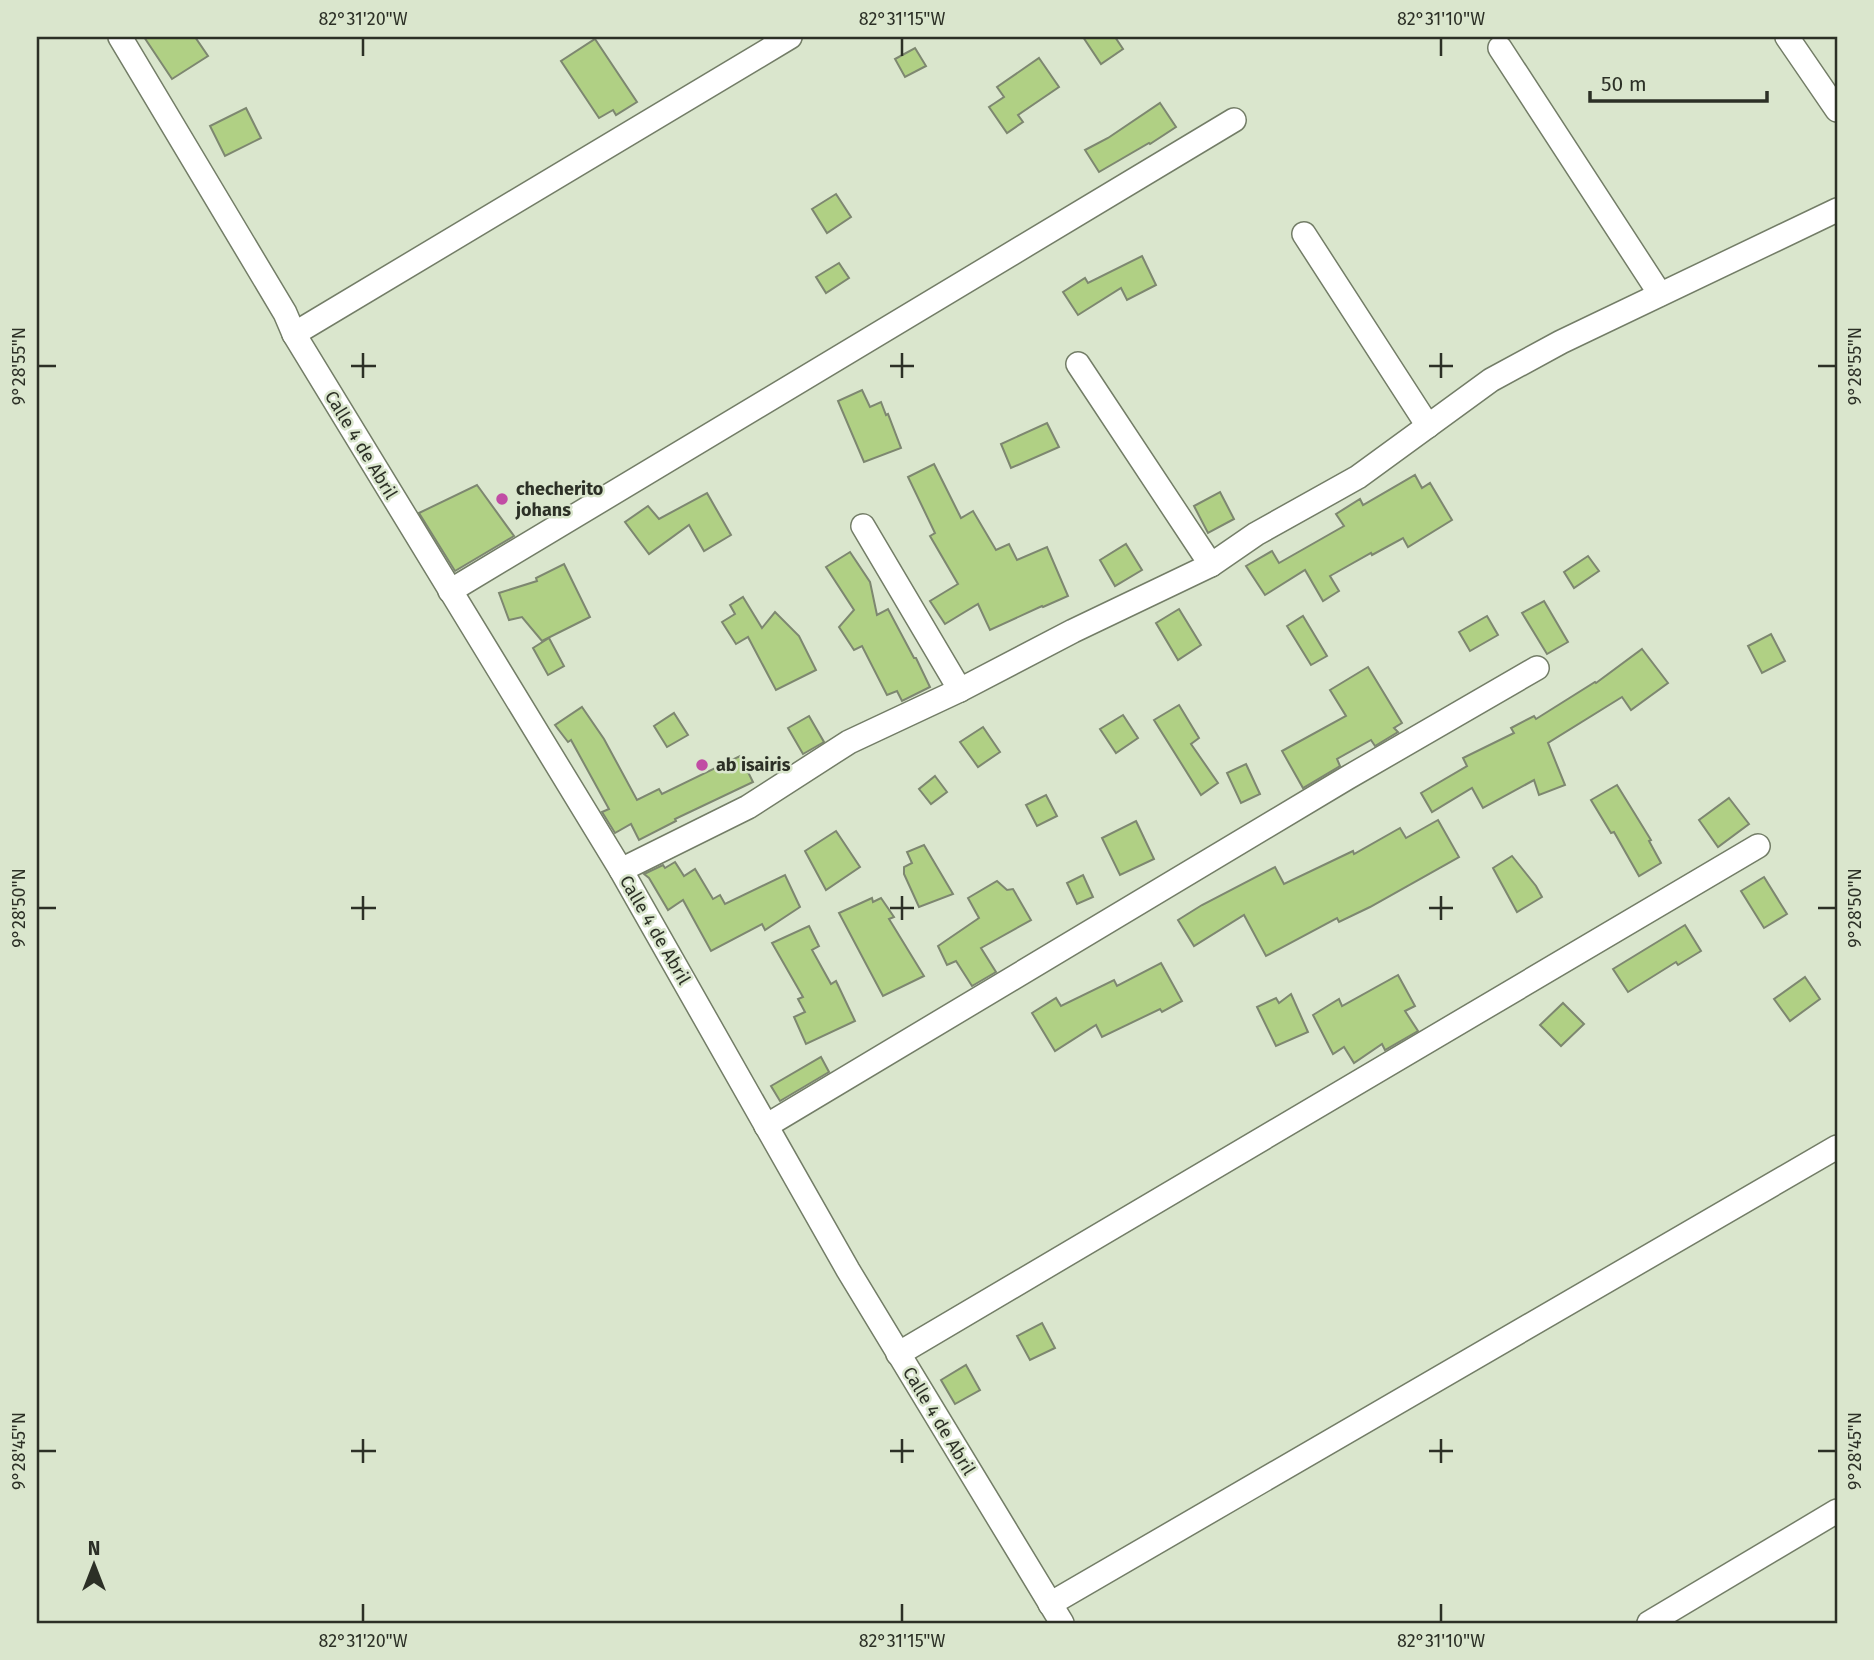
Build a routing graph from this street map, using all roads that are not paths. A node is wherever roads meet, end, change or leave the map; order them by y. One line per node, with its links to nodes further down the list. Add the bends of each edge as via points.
1 (120, 37): 10 (street, Calle 4 de Abril)
2 (790, 37): 10 (street)
3 (1787, 37): 5 (street)
4 (1500, 48): 9 (street)
5 (1837, 110)
6 (1234, 120): 15 (street)
7 (1837, 210): 9 (street)
8 (1304, 234): 12 (street)
9 (1660, 294): 12 (street, via 1491,380)
10 (294, 334): 15 (street, Calle 4 de Abril)
11 (1078, 364): 14 (street)
12 (1428, 426): 14 (street, via 1358,477)
13 (863, 526): 17 (street)
14 (1211, 565): 17 (street)
15 (450, 591): 19 (street, Calle 4 de Abril)
16 (1537, 668): 20 (street)
17 (960, 690): 19 (street, via 849,742 748,807)
18 (1758, 846): 22 (street)
19 (621, 870): 20 (street, Calle 4 de Abril)
20 (766, 1126): 22 (street, Calle 4 de Abril)
21 (1837, 1147): 24 (street)
22 (898, 1354): 24 (street, Calle 4 de Abril)
23 (1837, 1511): 25 (street)
24 (1056, 1614)
25 (1649, 1623)

